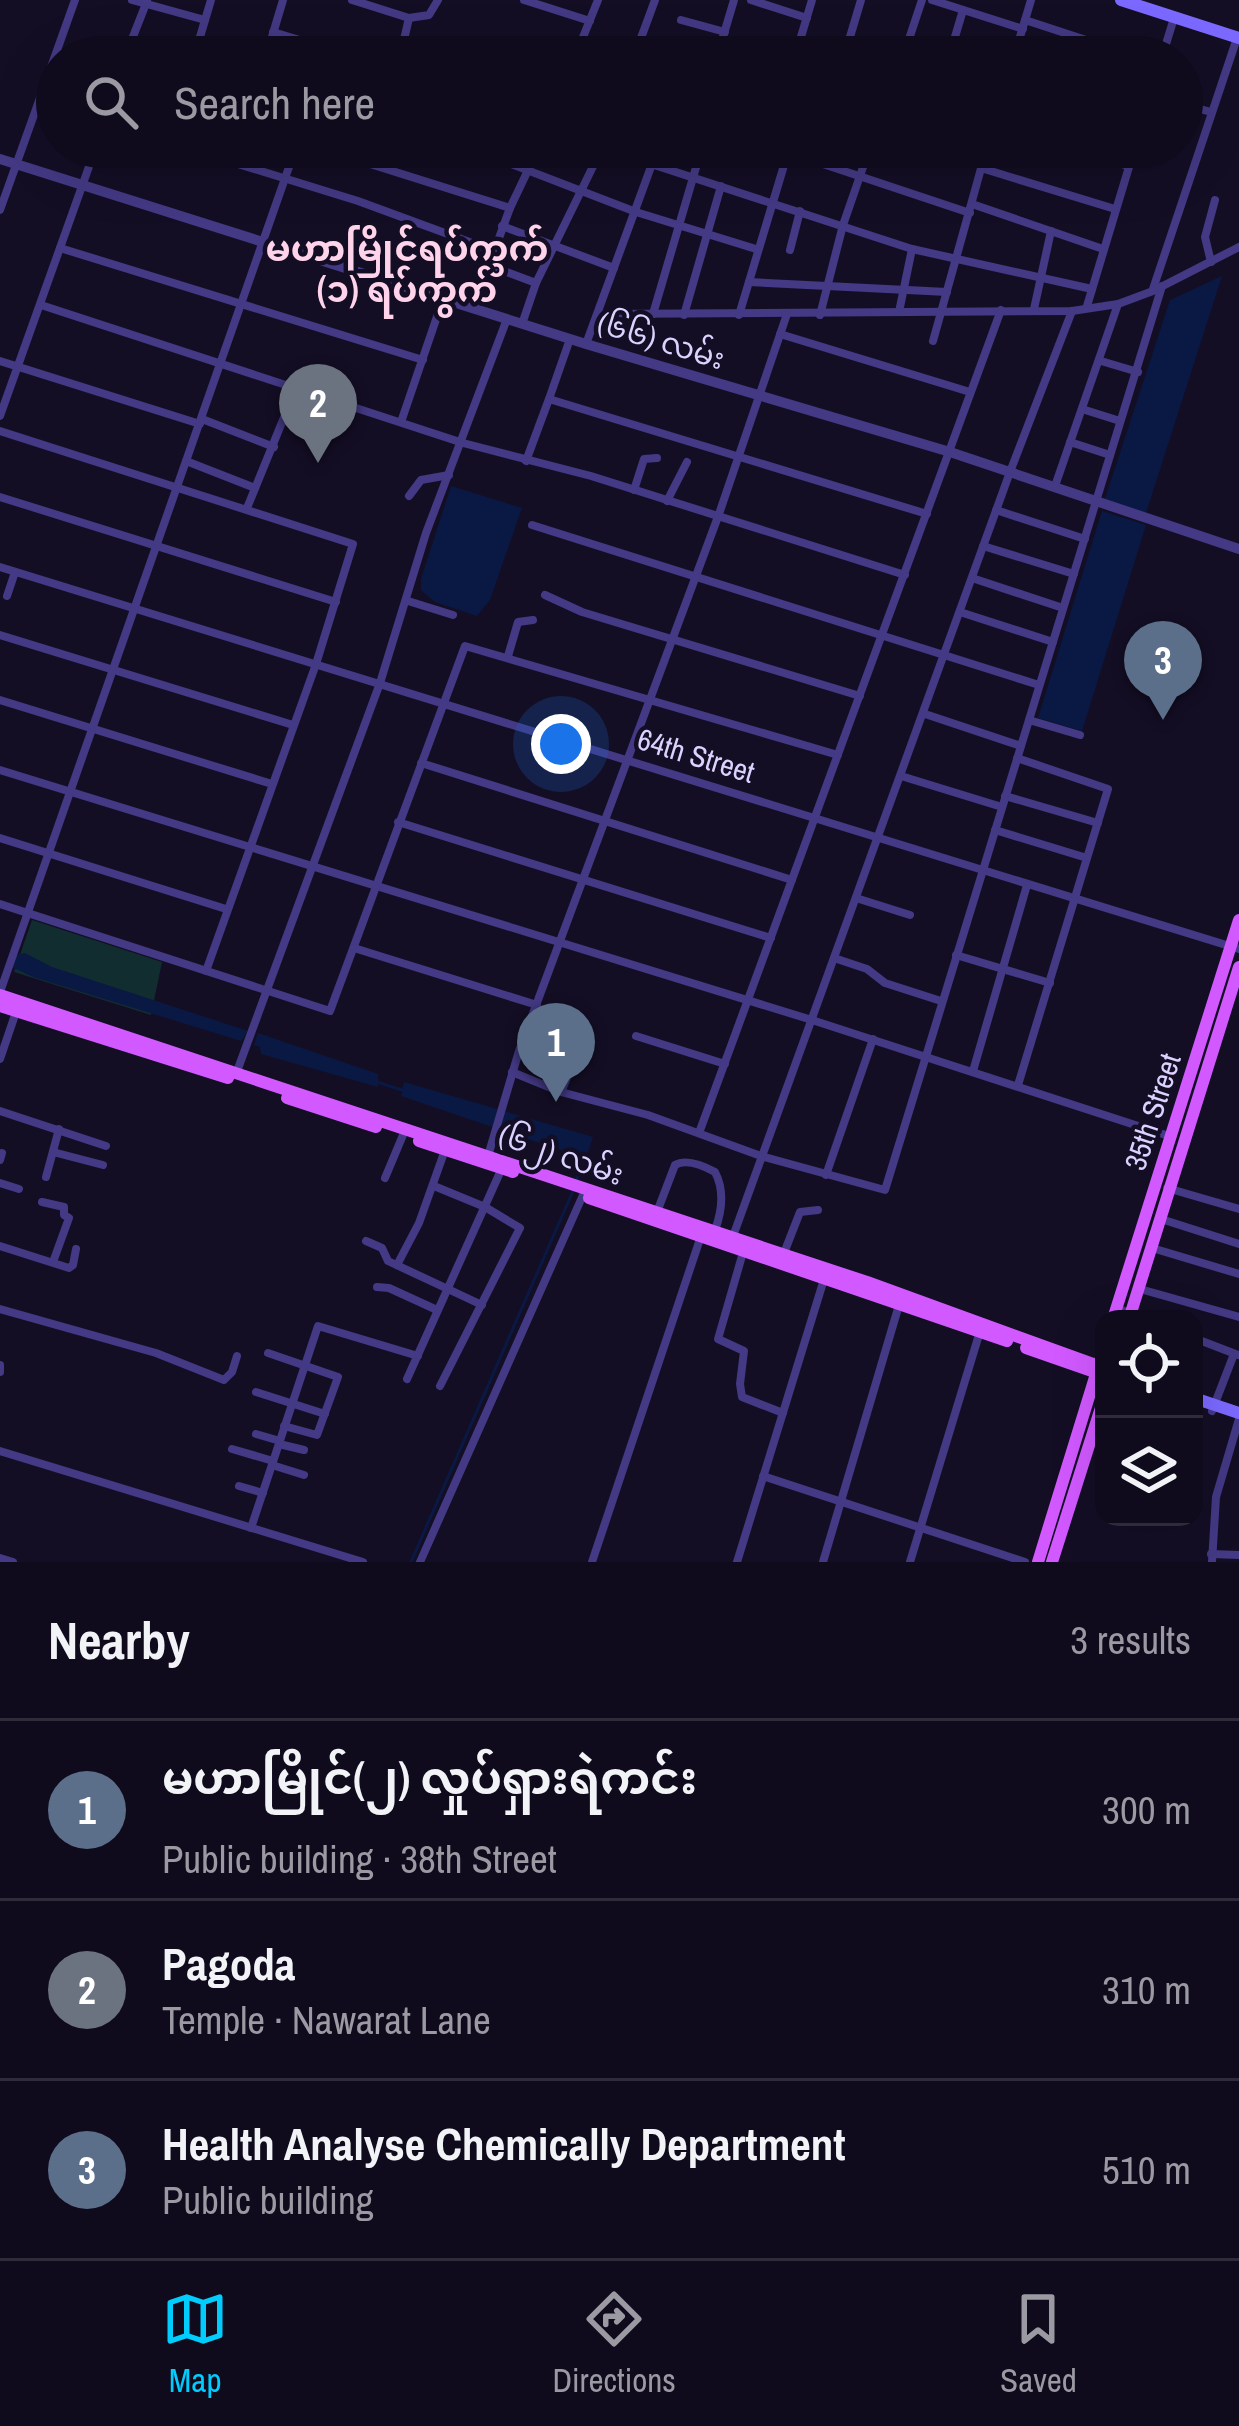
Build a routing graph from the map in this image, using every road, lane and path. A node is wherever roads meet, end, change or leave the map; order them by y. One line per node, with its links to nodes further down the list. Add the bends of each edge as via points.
1 (75, 0): 31 (street)
2 (132, 0): 18 (street)
3 (211, 0): 25 (street)
4 (284, 0): 29 (street)
5 (352, 0): 22 (street)
6 (438, 0): 22 (street, via 429,15)
7 (524, 0): 19 (street)
8 (598, 0): 27 (street)
9 (656, 0): 38 (street)
10 (734, 0): 30 (street)
11 (752, 0): 23 (street)
12 (812, 0): 23 (street)
13 (861, 0): 41 (street)
14 (922, 0): 42 (street)
15 (932, 0): 21 (street)
16 (1031, 0): 28 (street)
17 (1120, 0): 20 (main road)
18 (147, 2): 25 (street); 32 (street)
19 (540, 2): 27 (street)
20 (1149, 4): 24 (main road)
21 (963, 10): 28 (street); 43 (street)
22 (410, 18): 36 (street)
23 (807, 18): 40 (street)
24 (1174, 18): 46 (street); 47 (main road)
25 (205, 20): 33 (street)
26 (680, 20): 30 (street)
27 (590, 21): 37 (street)
28 (1024, 25): 44 (street); 45 (street)
29 (273, 32): 34 (street); 35 (street)
30 (724, 32): 39 (street)
31 (62, 36)
32 (133, 36)
33 (200, 36)
34 (272, 36)
35 (286, 36)
36 (405, 36)
37 (584, 36)
38 (642, 36)
39 (722, 36)
40 (801, 36)
41 (850, 36)
42 (910, 36)
43 (955, 36)
44 (1021, 36)
45 (1063, 36)
46 (1168, 36)
47 (1238, 38): 50 (street)
48 (36, 108): 53 (street)
49 (1203, 110): 50 (street)
50 (1211, 112): 51 (street)
51 (1203, 138)
52 (0, 159): 53 (street, (၆၆) လမ်း)
53 (16, 164): 73 (street, (၆၆) လမ်း); 81 (street)
54 (89, 168): 73 (street)
55 (251, 168): 72 (street)
56 (289, 168): 72 (street)
57 (383, 168): 78 (street)
58 (523, 168): 69 (street)
59 (593, 168): 75 (street)
60 (651, 168): 83 (street)
61 (665, 168): 70 (street)
62 (696, 168): 70 (street)
63 (783, 168): 77 (street)
64 (833, 168): 71 (street)
65 (862, 168): 71 (street)
66 (981, 168): 79 (street); 80 (street)
67 (1127, 168): 80 (street)
68 (1194, 168): 108 (street)
69 (529, 170): 75 (street); 78 (street)
70 (694, 177): 74 (street); 84 (street)
71 (858, 177): 79 (street); 85 (street)
72 (286, 179): 89 (street); 97 (street)
73 (83, 185): 89 (street, (၆၆) လမ်း); 92 (street)
74 (721, 186): 77 (street); 88 (street)
75 (584, 191): 83 (street); 90 (street)
76 (1215, 200): 99 (street, via 1204,237)
77 (771, 202): 82 (street); 95 (street)
78 (510, 208): 86 (street)
79 (970, 208): 87 (street); 98 (street)
80 (1115, 209): 94 (street)
81 (0, 210)
82 (800, 211): 85 (street); 96 (street)
83 (636, 212): 84 (street); 101 (street)
84 (679, 225): 88 (street); 121 (street)
85 (843, 225): 93 (street); 105 (street)
86 (502, 226): 90 (street); 97 (street)
87 (1051, 231): 94 (street); 102 (street)
88 (705, 235): 95 (street); 123 (street)
89 (264, 243): 110 (street, (၆၆) လမ်း); 112 (street)
90 (556, 245): 101 (street); 104 (street)
91 (1239, 247): 99 (street)
92 (59, 248): 111 (street); 112 (street)
93 (912, 249): 98 (street); 106 (street)
94 (1103, 249): 107 (street)
95 (757, 250): 103 (street)
96 (790, 250)
97 (494, 251): 100 (street)
98 (956, 260): 102 (street); 109 (street)
99 (1211, 262): 108 (street)
100 (488, 266): 104 (street); 115 (street)
101 (614, 268): 120 (street)
102 (1039, 278): 107 (street); 116 (street)
103 (749, 282): 105 (street); 124 (street)
104 (536, 283): 128 (street)
105 (826, 284): 106 (street); 125 (street)
106 (904, 288): 109 (street); 119 (street)
107 (1092, 289): 114 (street)
108 (1157, 289): 113 (street); 138 (street)
109 (947, 292): 117 (street)
110 (443, 299): 115 (street, (၆၆) လမ်း); 133 (street)
111 (41, 304): 136 (street); 137 (street)
112 (242, 304): 133 (street); 136 (street)
113 (1118, 304): 114 (street); 135 (street)
114 (1087, 306): 118 (street)
115 (472, 309): 127 (street, (၆၆) လမ်း)
116 (1034, 309): 118 (street); 126 (street)
117 (942, 310): 119 (street); 126 (street); 131 (street)
118 (1072, 311): 159 (street)
119 (898, 312): 125 (street)
120 (598, 314): 121 (street); 132 (street)
121 (653, 314): 123 (street)
122 (787, 314): 124 (street); 125 (street); 129 (street)
123 (684, 315): 124 (street)
124 (740, 315)
125 (820, 315)
126 (998, 315): 140 (street)
127 (507, 319): 128 (street, (၆၆) လမ်း); 150 (street)
128 (522, 324): 130 (street, (၆၆) လမ်း)
129 (780, 334): 140 (street); 141 (street)
130 (570, 339): 132 (street, (၆၆) လမ်း); 142 (street)
131 (933, 341)
132 (586, 344): 141 (street, (၆၆) လမ်း)
133 (423, 360): 147 (street)
134 (0, 361): 137 (street)
135 (1101, 361): 138 (street); 143 (street)
136 (221, 363): 139 (street); 145 (street)
137 (18, 367): 144 (street); 145 (street)
138 (1138, 372): 146 (street)
139 (296, 388): 147 (street); 151 (street)
140 (970, 392): 152 (street)
141 (760, 396): 152 (street, (၆၆) လမ်း); 153 (street)
142 (550, 399): 153 (street); 157 (street)
143 (1082, 409): 146 (street); 149 (street)
144 (0, 416)
145 (201, 421): 151 (street); 156 (street)
146 (1120, 421): 154 (street)
147 (401, 422): 150 (street)
148 (0, 431): 162 (street)
149 (1070, 442): 154 (street); 161 (street)
150 (463, 443): 157 (street); 160 (street)
151 (274, 447): 163 (street)
152 (950, 452): 159 (street, (၆၆) လမ်း); 172 (street)
153 (740, 455): 171 (street); 172 (street)
154 (1110, 455): 167 (street)
155 (657, 458): 164 (street, via 644,459)
156 (186, 461): 162 (street); 163 (street)
157 (526, 461): 164 (street)
158 (686, 462): 168 (street)
159 (1010, 472): 161 (street, (၆၆) လမ်း); 170 (street)
160 (449, 475): 165 (street, via 422,480); 186 (street)
161 (1055, 486): 167 (street, (၆၆) လမ်း)
162 (177, 487): 169 (street); 175 (street)
163 (255, 488): 169 (street)
164 (634, 490): 168 (street)
165 (409, 496)
166 (0, 497): 175 (street)
167 (1097, 500): 174 (street); 177 (street, (၆၆) လမ်း)
168 (667, 501): 171 (street)
169 (247, 509): 187 (street, via 353,544)
170 (996, 510): 174 (street); 176 (street)
171 (719, 514): 181 (street); 182 (street)
172 (927, 514): 181 (street)
173 (532, 525): 182 (street)
174 (1084, 539): 180 (street)
175 (156, 544): 187 (street); 188 (street)
176 (983, 546): 180 (street); 183 (street)
177 (1239, 549)
178 (0, 567): 179 (street, 64th Street)
179 (15, 572): 185 (street); 188 (street, 64th Street)
180 (1074, 574): 189 (street)
181 (905, 575): 194 (street)
182 (695, 577): 194 (street); 195 (street)
183 (972, 578): 189 (street); 190 (street)
184 (545, 595): 195 (street)
185 (7, 596)
186 (408, 601): 191 (street); 201 (street)
187 (336, 602): 199 (street)
188 (133, 608): 199 (street, 64th Street); 200 (street)
189 (1063, 608): 196 (street)
190 (960, 612): 196 (street); 197 (street)
191 (454, 615)
192 (532, 620): 198 (street, via 518,622)
193 (0, 635): 200 (street)
194 (882, 637): 197 (street); 203 (street)
195 (673, 640): 203 (street); 204 (street)
196 (1053, 642): 202 (street)
197 (944, 654): 202 (street); 207 (street)
198 (508, 656): 204 (street); 206 (street, via 465,646)
199 (316, 664): 201 (street, 64th Street); 209 (street)
200 (111, 669): 209 (street); 210 (street)
201 (380, 683): 206 (street, 64th Street); 233 (street)
202 (1039, 685): 208 (street)
203 (860, 695): 213 (street)
204 (650, 698): 213 (street); 215 (street)
205 (0, 700): 210 (street)
206 (444, 702): 215 (street, 64th Street); 216 (street)
207 (925, 714): 212 (street); 218 (street)
208 (1029, 720): 211 (street); 212 (street)
209 (293, 725): 219 (street)
210 (90, 728): 219 (street); 220 (street)
211 (1080, 735)
212 (1021, 746): 214 (street)
213 (838, 755): 223 (street)
214 (1017, 758): 221 (street); 226 (street, via 1107,787)
215 (628, 760): 223 (street, 64th Street); 224 (street)
216 (421, 763): 224 (street); 225 (street)
217 (0, 770): 220 (street)
218 (901, 776): 222 (street); 229 (street)
219 (272, 784): 230 (street)
220 (68, 791): 230 (street); 231 (street)
221 (1006, 796): 222 (street); 226 (street)
222 (1002, 807): 227 (street)
223 (815, 818): 229 (street, 64th Street); 235 (street)
224 (605, 821): 235 (street); 236 (street)
225 (398, 822): 236 (street); 237 (street)
226 (1097, 823): 232 (street)
227 (995, 830): 232 (street); 234 (street)
228 (0, 838): 231 (street)
229 (878, 840): 234 (street, 64th Street); 239 (street)
230 (248, 847): 233 (street); 242 (street)
231 (48, 852): 242 (street); 243 (street)
232 (1087, 858): 240 (street)
233 (314, 867): 237 (street); 256 (street)
234 (982, 871): 238 (street, 64th Street); 250 (street)
235 (792, 880): 246 (street)
236 (584, 882): 246 (street); 247 (street)
237 (375, 885): 247 (street); 248 (street)
238 (1027, 885): 240 (street, 64th Street); 253 (street)
239 (856, 898): 244 (street); 251 (street)
240 (1076, 900): 249 (street, 64th Street); 255 (street)
241 (0, 904): 243 (street)
242 (226, 909): 254 (street)
243 (27, 913): 254 (street); 257 (street)
244 (910, 915)
245 (1239, 920): 249 (main road, 35th Street)
246 (771, 938): 258 (street)
247 (561, 943): 258 (street); 260 (street)
248 (354, 948): 256 (street, via 330,1011); 260 (street)
249 (1235, 948): 279 (main road, 35th Street)
250 (956, 955): 253 (street); 259 (street)
251 (834, 958): 259 (street); 263 (street)
252 (1239, 967): 280 (main road, 35th Street)
253 (1004, 969): 255 (street); 270 (street)
254 (206, 971): 256 (street)
255 (1050, 982): 273 (street)
256 (267, 991): 272 (street)
257 (0, 993): 262 (main road, (၆၂) လမ်း)
258 (748, 1000): 263 (street); 269 (street)
259 (941, 1001): 267 (street)
260 (537, 1005): 271 (street)
261 (0, 1006): 262 (main road, (၆၂) လမ်း)
262 (18, 1006): 268 (street); 272 (main road, (၆၂) လမ်း)
263 (812, 1020): 265 (street); 285 (street)
264 (637, 1036): 269 (street)
265 (873, 1039): 267 (street); 288 (street)
266 (583, 1043): 274 (street)
267 (925, 1056): 270 (street); 288 (street, via 884,1191)
268 (0, 1059)
269 (724, 1064): 277 (street)
270 (973, 1071): 273 (street)
271 (512, 1072): 274 (street); 284 (street)
272 (235, 1076): 278 (main road, (၆၂) လမ်း); 284 (main road, (၆၂) လမ်း)
273 (1018, 1085): 279 (street)
274 (562, 1092): 277 (street)
275 (0, 1111): 276 (street)
276 (59, 1129): 281 (street); 283 (street)
277 (699, 1133): 285 (street)
278 (404, 1135): 282 (main road, (၆၂) လမ်း); 290 (street)
279 (1171, 1136): 280 (street); 292 (main road, 35th Street)
280 (1186, 1142): 295 (main road, 35th Street)
281 (106, 1146)
282 (446, 1150): 287 (main road, (၆၂) လမ်း); 293 (street)
283 (53, 1152): 286 (street); 289 (street)
284 (488, 1156): 287 (main road, (၆၂) လမ်း)
285 (761, 1156): 288 (street); 305 (street)
286 (103, 1165)
287 (503, 1165): 296 (main road, (၆၂) လမ်း); 298 (street)
288 (826, 1175)
289 (46, 1177)
290 (385, 1178)
291 (0, 1183): 294 (street)
292 (1154, 1184): 295 (street); 322 (main road, 35th Street)
293 (434, 1186): 298 (street); 312 (street)
294 (19, 1189)
295 (1170, 1189): 299 (street); 302 (main road, 35th Street)
296 (576, 1190): 301 (main road, (၆၂) လမ်း); 303 (main road, (၆၂) လမ်း); 363 (street)
297 (42, 1202): 311 (street, via 64,1207 69,1218)
298 (485, 1207): 316 (street); 319 (street, via 520,1228)
299 (1239, 1209)
300 (818, 1210): 310 (street, via 800,1212)
301 (658, 1212): 303 (main road, (၆၂) လမ်း); 303 (street, via 679,1162 708,1168 716,1172 722,1207)
302 (1161, 1219): 306 (street); 308 (main road, 35th Street)
303 (708, 1234): 305 (main road, (၆၂) လမ်း); 364 (street)
304 (366, 1241): 312 (street)
305 (738, 1244): 310 (main road, (၆၂) လမ်း); 313 (main road, (၆၂) လမ်း); 340 (street, via 717,1343 744,1351 742,1397)
306 (1239, 1244)
307 (0, 1246): 311 (street)
308 (1152, 1248): 314 (street); 317 (main road, 35th Street)
309 (76, 1249): 311 (street, via 70,1268)
310 (784, 1255): 313 (main road, (၆၂) လမ်း)
311 (53, 1262)
312 (397, 1265): 316 (street)
313 (825, 1274): 318 (main road, (၆၂) လမ်း); 340 (street)
314 (1239, 1274)
315 (376, 1287): 321 (street)
316 (447, 1288): 319 (street); 321 (street)
317 (1140, 1289): 323 (main road, 35th Street); 324 (street)
318 (901, 1300): 325 (main road, (၆၂) လမ်း); 355 (street)
319 (482, 1306): 334 (street)
320 (0, 1309): 329 (street, via 224,1380)
321 (437, 1310): 330 (street)
322 (1123, 1310)
323 (1125, 1310)
324 (1239, 1317)
325 (981, 1328): 332 (main road, (၆၂) လမ်း); 356 (street)
326 (1203, 1341): 328 (street)
327 (268, 1353): 331 (street)
328 (1237, 1354): 339 (street)
329 (237, 1356)
330 (418, 1356): 331 (street, via 322,1325); 333 (street)
331 (303, 1366): 337 (street); 341 (street, via 338,1377)
332 (1095, 1368)
333 (407, 1379)
334 (440, 1386)
335 (1095, 1386): 369 (main road)
336 (256, 1392): 337 (street)
337 (291, 1403): 341 (street); 344 (street)
338 (1203, 1405): 339 (main road)
339 (1213, 1408): 343 (main road)
340 (783, 1413): 352 (street)
341 (326, 1414): 344 (street, via 317,1435)
342 (1098, 1418): 370 (main road)
343 (1239, 1418): 360 (street, via 1216,1497)
344 (284, 1426): 346 (street)
345 (256, 1434): 346 (street)
346 (279, 1442): 348 (street); 350 (street)
347 (232, 1449): 350 (street)
348 (304, 1450)
349 (0, 1451): 357 (street)
350 (272, 1463): 351 (street); 354 (street)
351 (304, 1474)
352 (764, 1476): 355 (street); 365 (street)
353 (239, 1486): 354 (street)
354 (262, 1493): 357 (street)
355 (841, 1499): 356 (street); 366 (street)
356 (922, 1526): 367 (street); 368 (street)
357 (251, 1528): 362 (street)
358 (1239, 1556): 360 (street)
359 (0, 1558): 361 (street)
360 (1210, 1560)
361 (13, 1562)
362 (364, 1562)
363 (420, 1562)
364 (592, 1562)
365 (737, 1562)
366 (823, 1562)
367 (910, 1562)
368 (1025, 1562)
369 (1039, 1562)
370 (1052, 1562)

